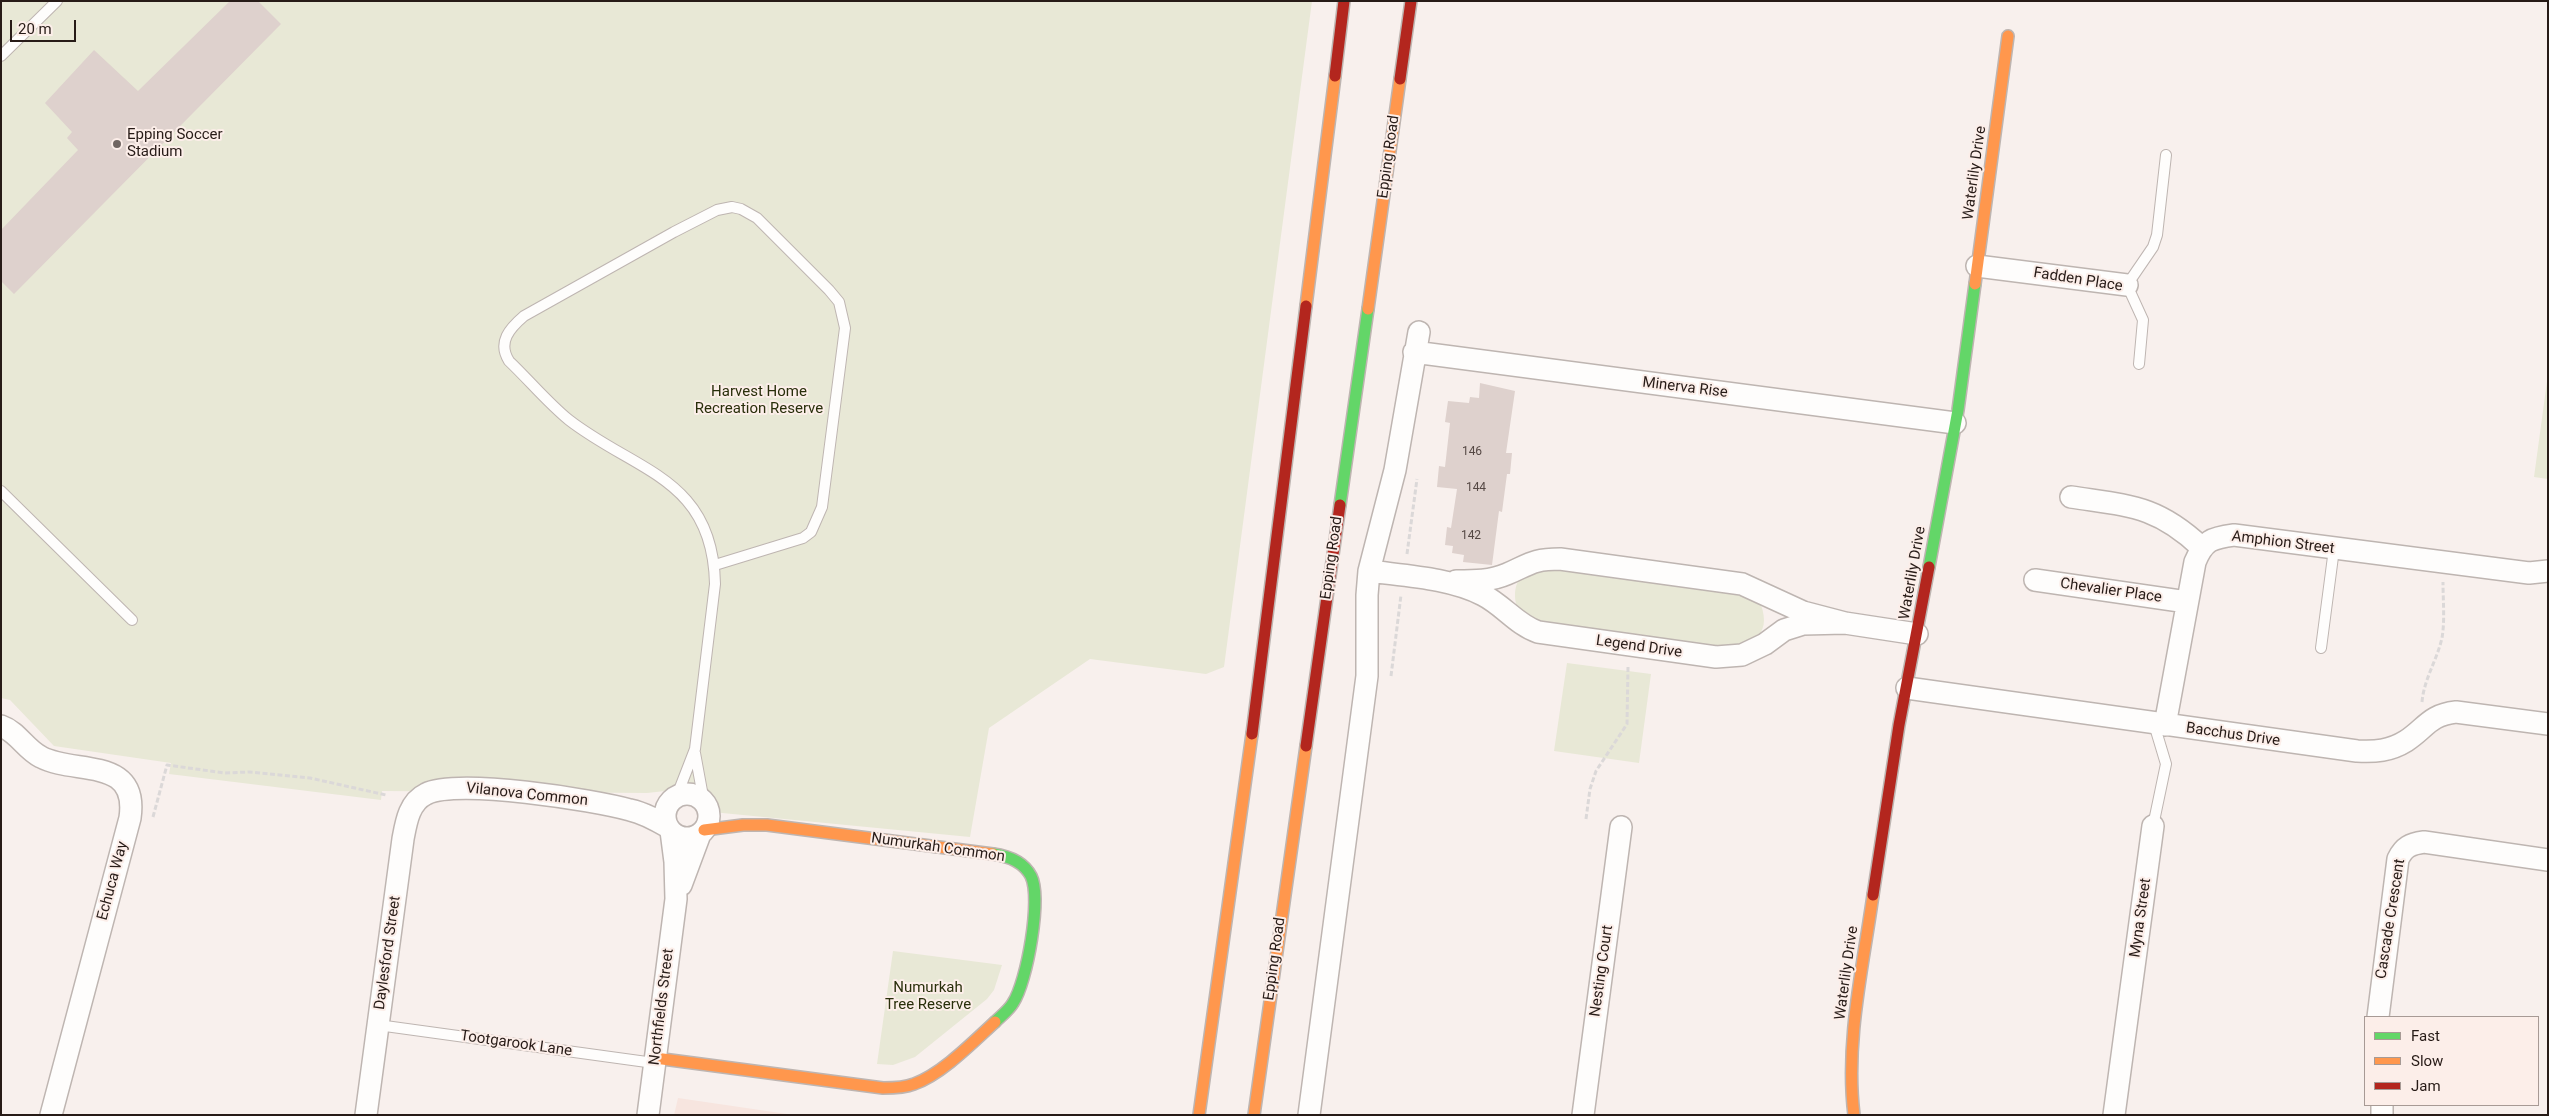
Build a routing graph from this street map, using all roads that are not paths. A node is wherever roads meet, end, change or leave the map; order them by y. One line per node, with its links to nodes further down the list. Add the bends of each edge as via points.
1 (57, 1): 5 (lane)
2 (1344, 1): 51 (main road, via 1261,665)
3 (1410, 1): 52 (main road, Epping Road)
4 (2008, 36): 7 (main road, Waterlily Drive)
5 (1, 56)
6 (2166, 155): 8 (lane, via 2157,234 2153,247)
7 (1978, 266): 8 (street, Fadden Place); 10 (main road, Waterlily Drive)
8 (2127, 285): 9 (lane, Fadden Place, via 2143,320)
9 (2139, 364)
10 (1956, 423): 17 (street, Minerva Rise, via 1417,342 1395,470); 26 (main road, Waterlily Drive)
11 (1, 491): 24 (lane)
12 (2071, 497): 13 (street, via 2141,508 2181,528)
13 (2202, 547): 14 (street, Amphion Street, via 2216,537 2234,535); 22 (street, via 2195,562)
14 (2334, 549): 18 (street, Amphion Street, via 2529,573); 28 (lane)
15 (715, 565): 15 (lane, via 704,530 680,492 642,463 569,419 509,361 504,342 512,327 524,316 674,232 717,210 732,207 758,218 829,290 839,302 845,328 825,489 817,522 803,538); 33 (lane)
16 (1524, 565): 20 (street, Legend Drive, via 1482,581); 21 (street, Legend Drive, via 1539,559 1560,559 1742,584); 23 (street, via 1511,583 1509,599)
17 (1369, 571): 20 (street, Legend Drive); 53 (street, via 1368,676)
18 (2548, 571)
19 (2036, 580): 22 (street, Chevalier Place)
20 (1439, 581): 23 (street, Legend Drive, via 1481,594)
21 (1769, 596): 25 (street, Legend Drive, via 1803,612); 27 (street, via 1773,625)
22 (2187, 602): 31 (street)
23 (1515, 617): 27 (street, Legend Drive, via 1538,632 1716,657 1742,655)
24 (132, 620)
25 (1844, 623): 26 (street, Legend Drive); 27 (street, Legend Drive, via 1803,624 1784,630)
26 (1916, 634): 29 (main road, Waterlily Drive)
27 (1766, 644)
28 (2321, 648)
29 (1908, 688): 31 (street, Bacchus Drive); 55 (main road, Waterlily Drive, via 1891,775 1852,1044)
30 (2548, 724): 31 (street, Bacchus Drive, via 2456,712 2432,718 2398,745 2372,752)
31 (2160, 725): 39 (lane, Myna Street, via 2166,764)
32 (1, 726): 48 (street, Echuca Way, via 19,737 40,757 109,772 120,780 130,796 130,818)
33 (695, 749): 35 (lane); 37 (lane)
34 (422, 796): 36 (street, Vilanova Common, via 437,789 467,787); 46 (street, Daylesford Street, via 410,812 403,840)
35 (674, 799): 36 (street, Vilanova Common, via 640,804); 37 (street, via 691,795); 41 (street, via 666,814)
36 (605, 804): 41 (street, Vilanova Common, via 654,818)
37 (706, 805): 38 (street, Numurkah Common); 42 (street, via 708,823)
38 (767, 826): 42 (main road, Numurkah Common, via 743,825); 47 (main road, Numurkah Common, via 995,854 1017,860 1025,867 1034,885 1021,988 1006,1012 934,1073 906,1087 883,1088)
39 (2153, 826): 56 (street, Myna Street)
40 (1621, 827): 54 (street, Nesting Court)
41 (670, 829): 42 (street, via 682,838); 44 (street, Northfields Street, via 676,862)
42 (702, 832): 44 (street, Northfields Street)
43 (2548, 860): 45 (street, Cascade Crescent, via 2424,842 2403,849 2398,859)
44 (676, 899): 47 (street, Northfields Street)
45 (2378, 1016)
46 (378, 1025): 47 (lane, Tootgarook Lane); 49 (street, Daylesford Street)
47 (655, 1061): 50 (street, Northfields Street)
48 (51, 1115)
49 (366, 1115)
50 (648, 1115)
51 (1199, 1115)
52 (1254, 1115)
53 (1309, 1115)
54 (1583, 1115)
55 (1854, 1115)
56 (2114, 1115)

